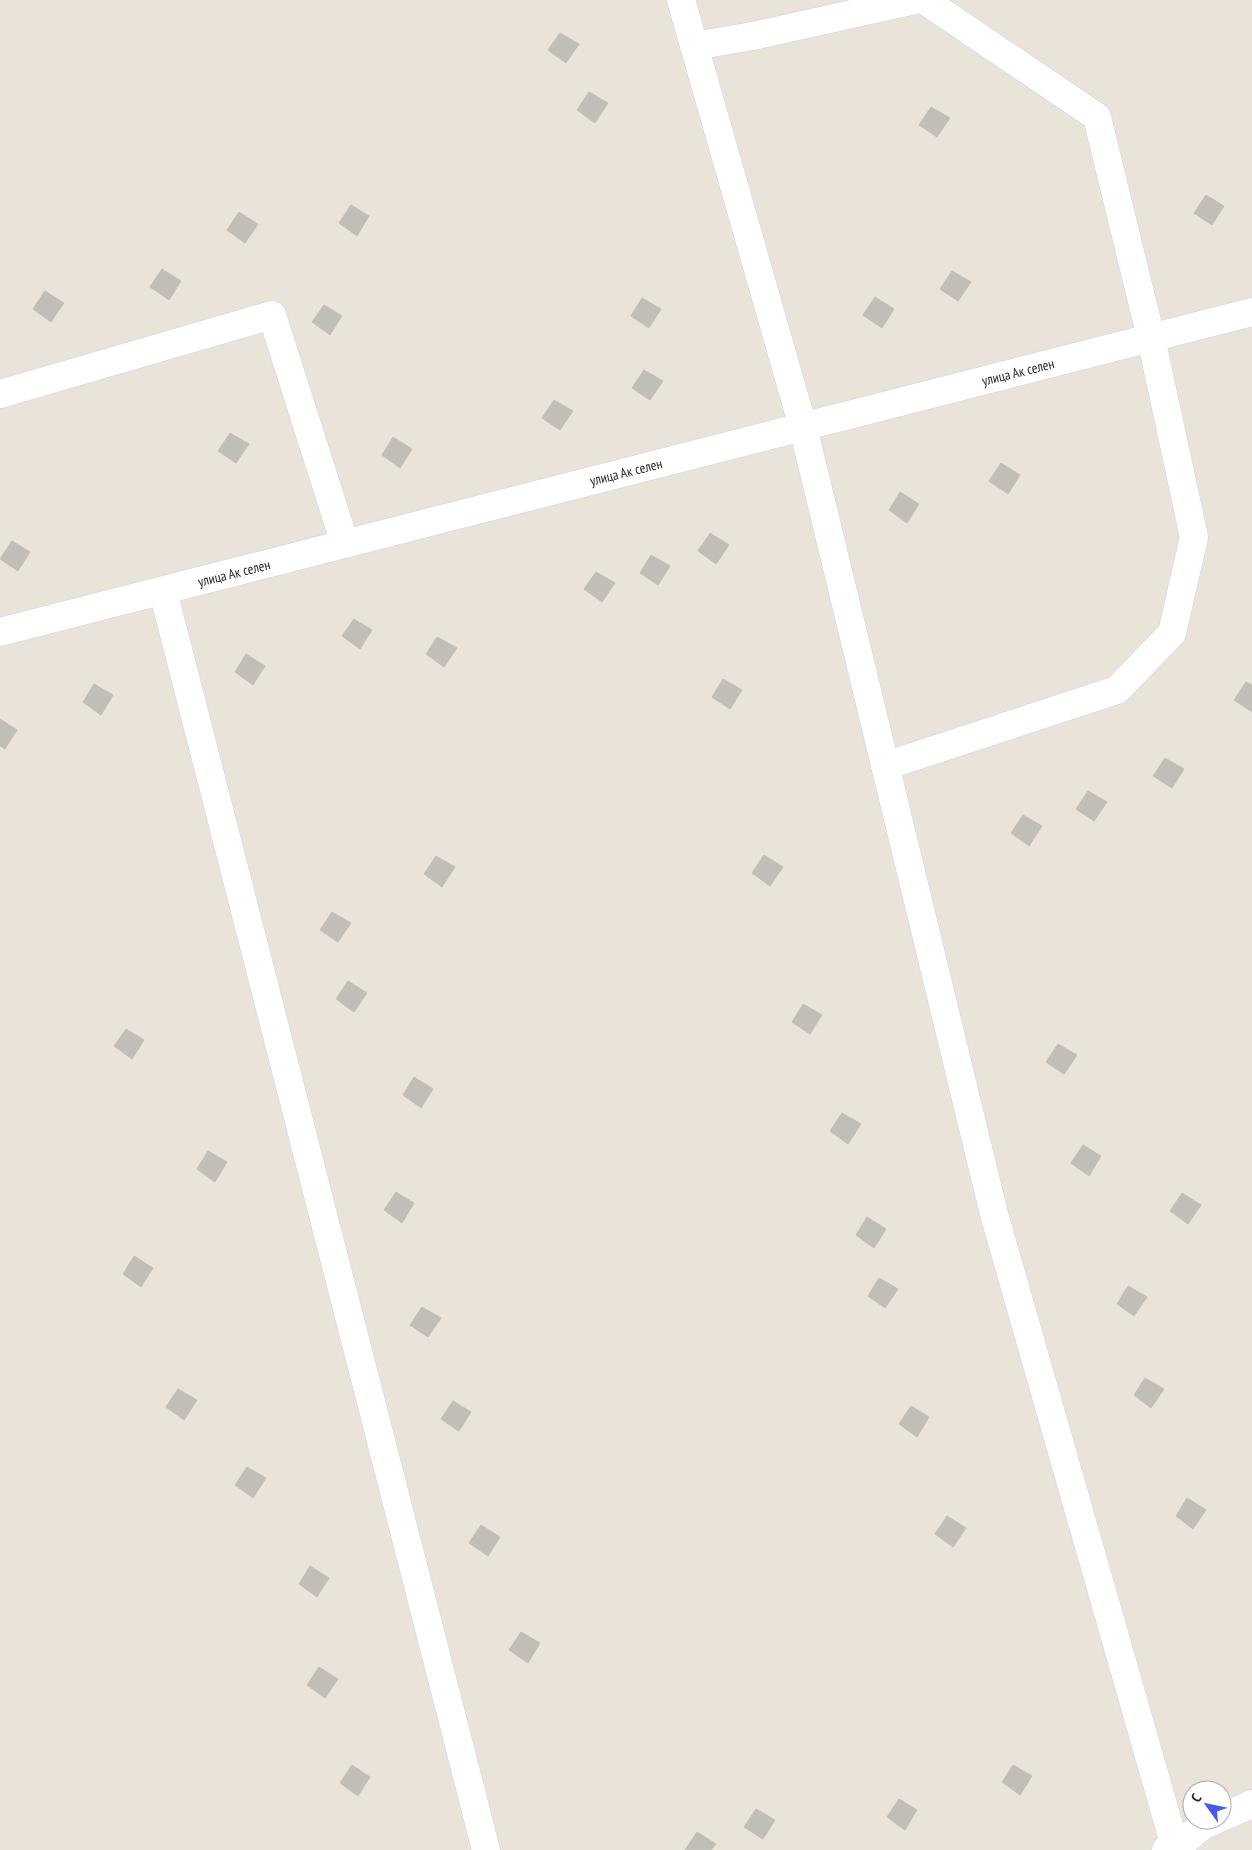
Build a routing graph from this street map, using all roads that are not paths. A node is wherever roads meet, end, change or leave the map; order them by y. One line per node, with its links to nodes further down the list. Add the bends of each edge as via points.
1 (681, 0): 4 (street)
2 (915, 0): 4 (street)
3 (924, 0): 6 (street, via 1097,117)
4 (694, 46): 8 (street)
5 (1252, 312): 6 (street, улица Ак селен)
6 (1151, 338): 8 (street, улица Ак селен); 12 (street, via 1194,537 1172,633 1117,690)
7 (0, 394): 9 (street, via 272,315)
8 (803, 427): 9 (street, улица Ак селен); 12 (street)
9 (345, 544): 10 (street, улица Ак селен)
10 (163, 591): 11 (street, улица Ак селен); 17 (street)
11 (0, 632)
12 (885, 766): 16 (street, via 994,1214)
13 (1252, 1804): 14 (street)
14 (1232, 1813)
15 (1197, 1830): 16 (street)
16 (1173, 1849)
17 (486, 1850)

